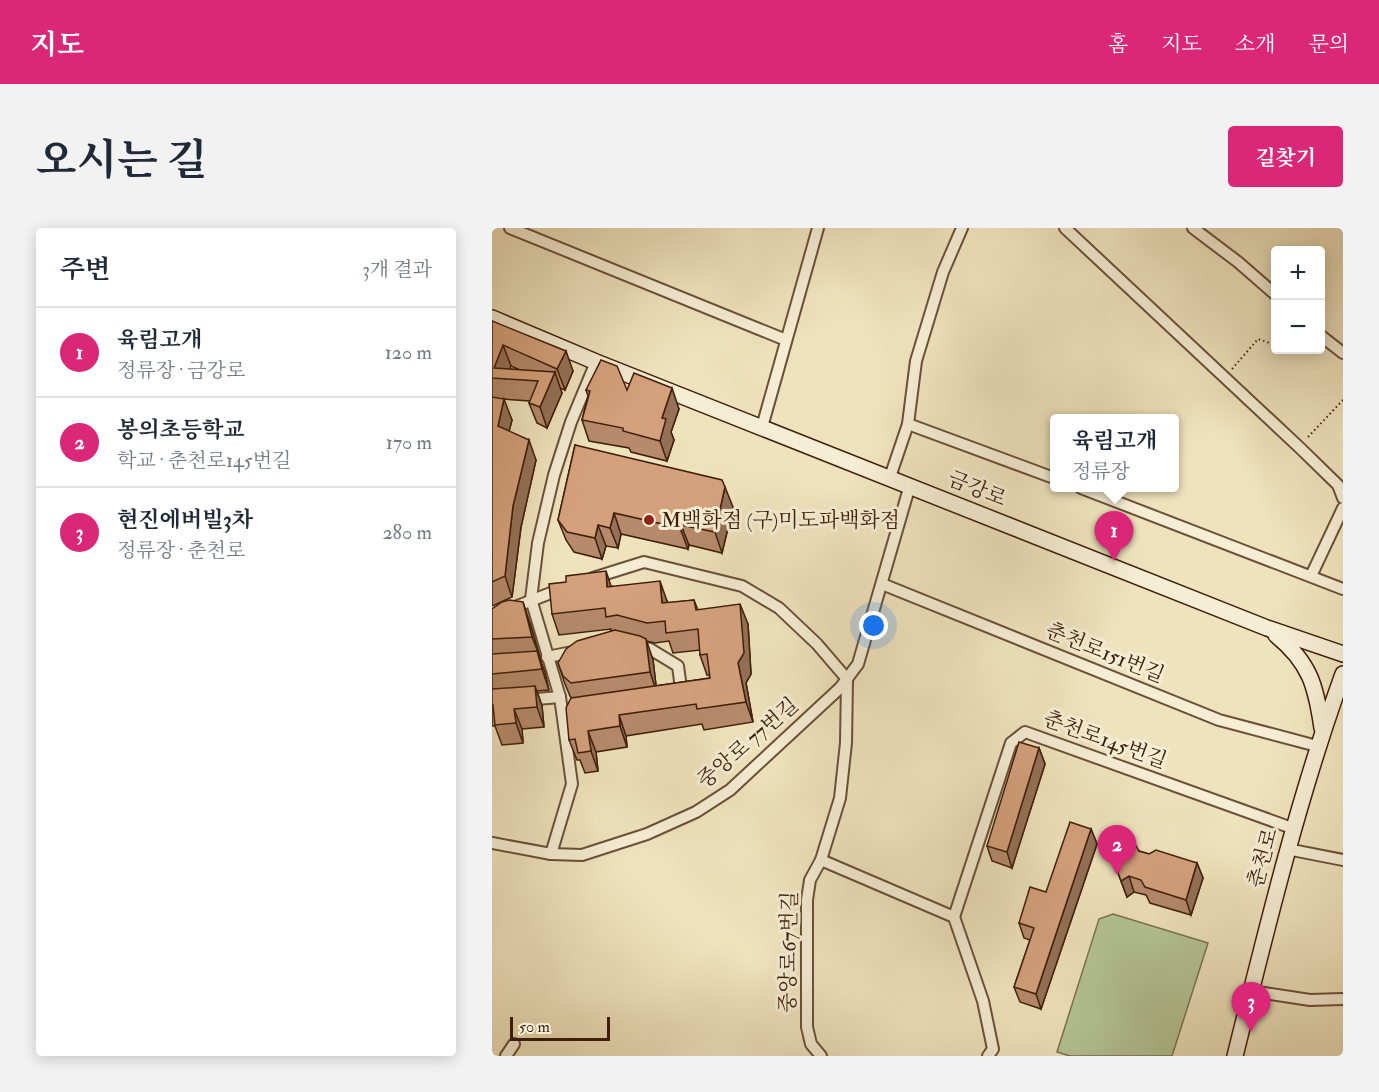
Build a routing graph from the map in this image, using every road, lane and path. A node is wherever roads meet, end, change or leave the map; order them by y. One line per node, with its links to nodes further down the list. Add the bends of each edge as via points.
1 (510, 228): 9 (street)
2 (818, 228): 9 (street)
3 (962, 228): 15 (street, via 916,361)
4 (1065, 228): 13 (street)
5 (1193, 228): 6 (street)
6 (1271, 291)
7 (492, 318): 12 (street, 금강로)
8 (1325, 339): 11 (street)
9 (786, 340): 16 (street)
10 (1271, 344): 13 (path, via 1258,339)
11 (1343, 353)
12 (596, 362): 16 (street, 금강로); 27 (street, via 554,476 538,543)
13 (1224, 378): 17 (street)
14 (1343, 400): 17 (path)
15 (908, 424): 18 (street); 19 (street)
16 (762, 427): 18 (street, 금강로)
17 (1299, 447): 22 (street, via 1338,485)
18 (890, 477): 20 (street, 금강로)
19 (1050, 477)
20 (910, 485): 25 (street); 29 (street, 금강로)
21 (1091, 492): 24 (street)
22 (1343, 498)
23 (1343, 507): 24 (street)
24 (1311, 576): 26 (street)
25 (882, 584): 35 (street, via 858,664); 40 (street, 춘천로151번길, via 1219,720)
26 (1343, 589)
27 (531, 599): 28 (street); 33 (street); 35 (street, via 644,562 742,586 779,608)
28 (492, 616)
29 (1266, 628): 32 (street, 금강로); 39 (street, via 1305,663 1316,690)
30 (623, 643): 37 (street, via 650,649 678,666 682,697)
31 (591, 649): 33 (street)
32 (1343, 654)
33 (545, 662): 36 (street)
34 (1343, 674): 39 (street, 춘천로)
35 (847, 679): 44 (street, 중앙로 77번길, via 730,790 696,812 648,834 582,855); 45 (street, 중앙로67번길, via 840,798)
36 (560, 698): 38 (street); 44 (street, via 568,713 572,784)
37 (671, 699)
38 (515, 701)
39 (1323, 730): 40 (street, 춘천로)
40 (1317, 746): 41 (street, 춘천로)
41 (1292, 828): 43 (street, 춘천로); 47 (street, 춘천로145번길, via 1025,732 1011,743)
42 (492, 843): 44 (street, 중앙로 77번길)
43 (1287, 849): 46 (street); 48 (street, 춘천로)
44 (552, 854)
45 (821, 860): 47 (street); 52 (street, 중앙로67번길, via 810,880 807,900 807,1027 811,1044)
46 (1343, 860)
47 (954, 917): 53 (street, via 983,1001 993,1049)
48 (1251, 991): 49 (street, via 1310,1000); 54 (street, 춘천로)
49 (1343, 999)
50 (514, 1044): 51 (street)
51 (506, 1056)
52 (821, 1056)
53 (988, 1056)
54 (1235, 1056)

